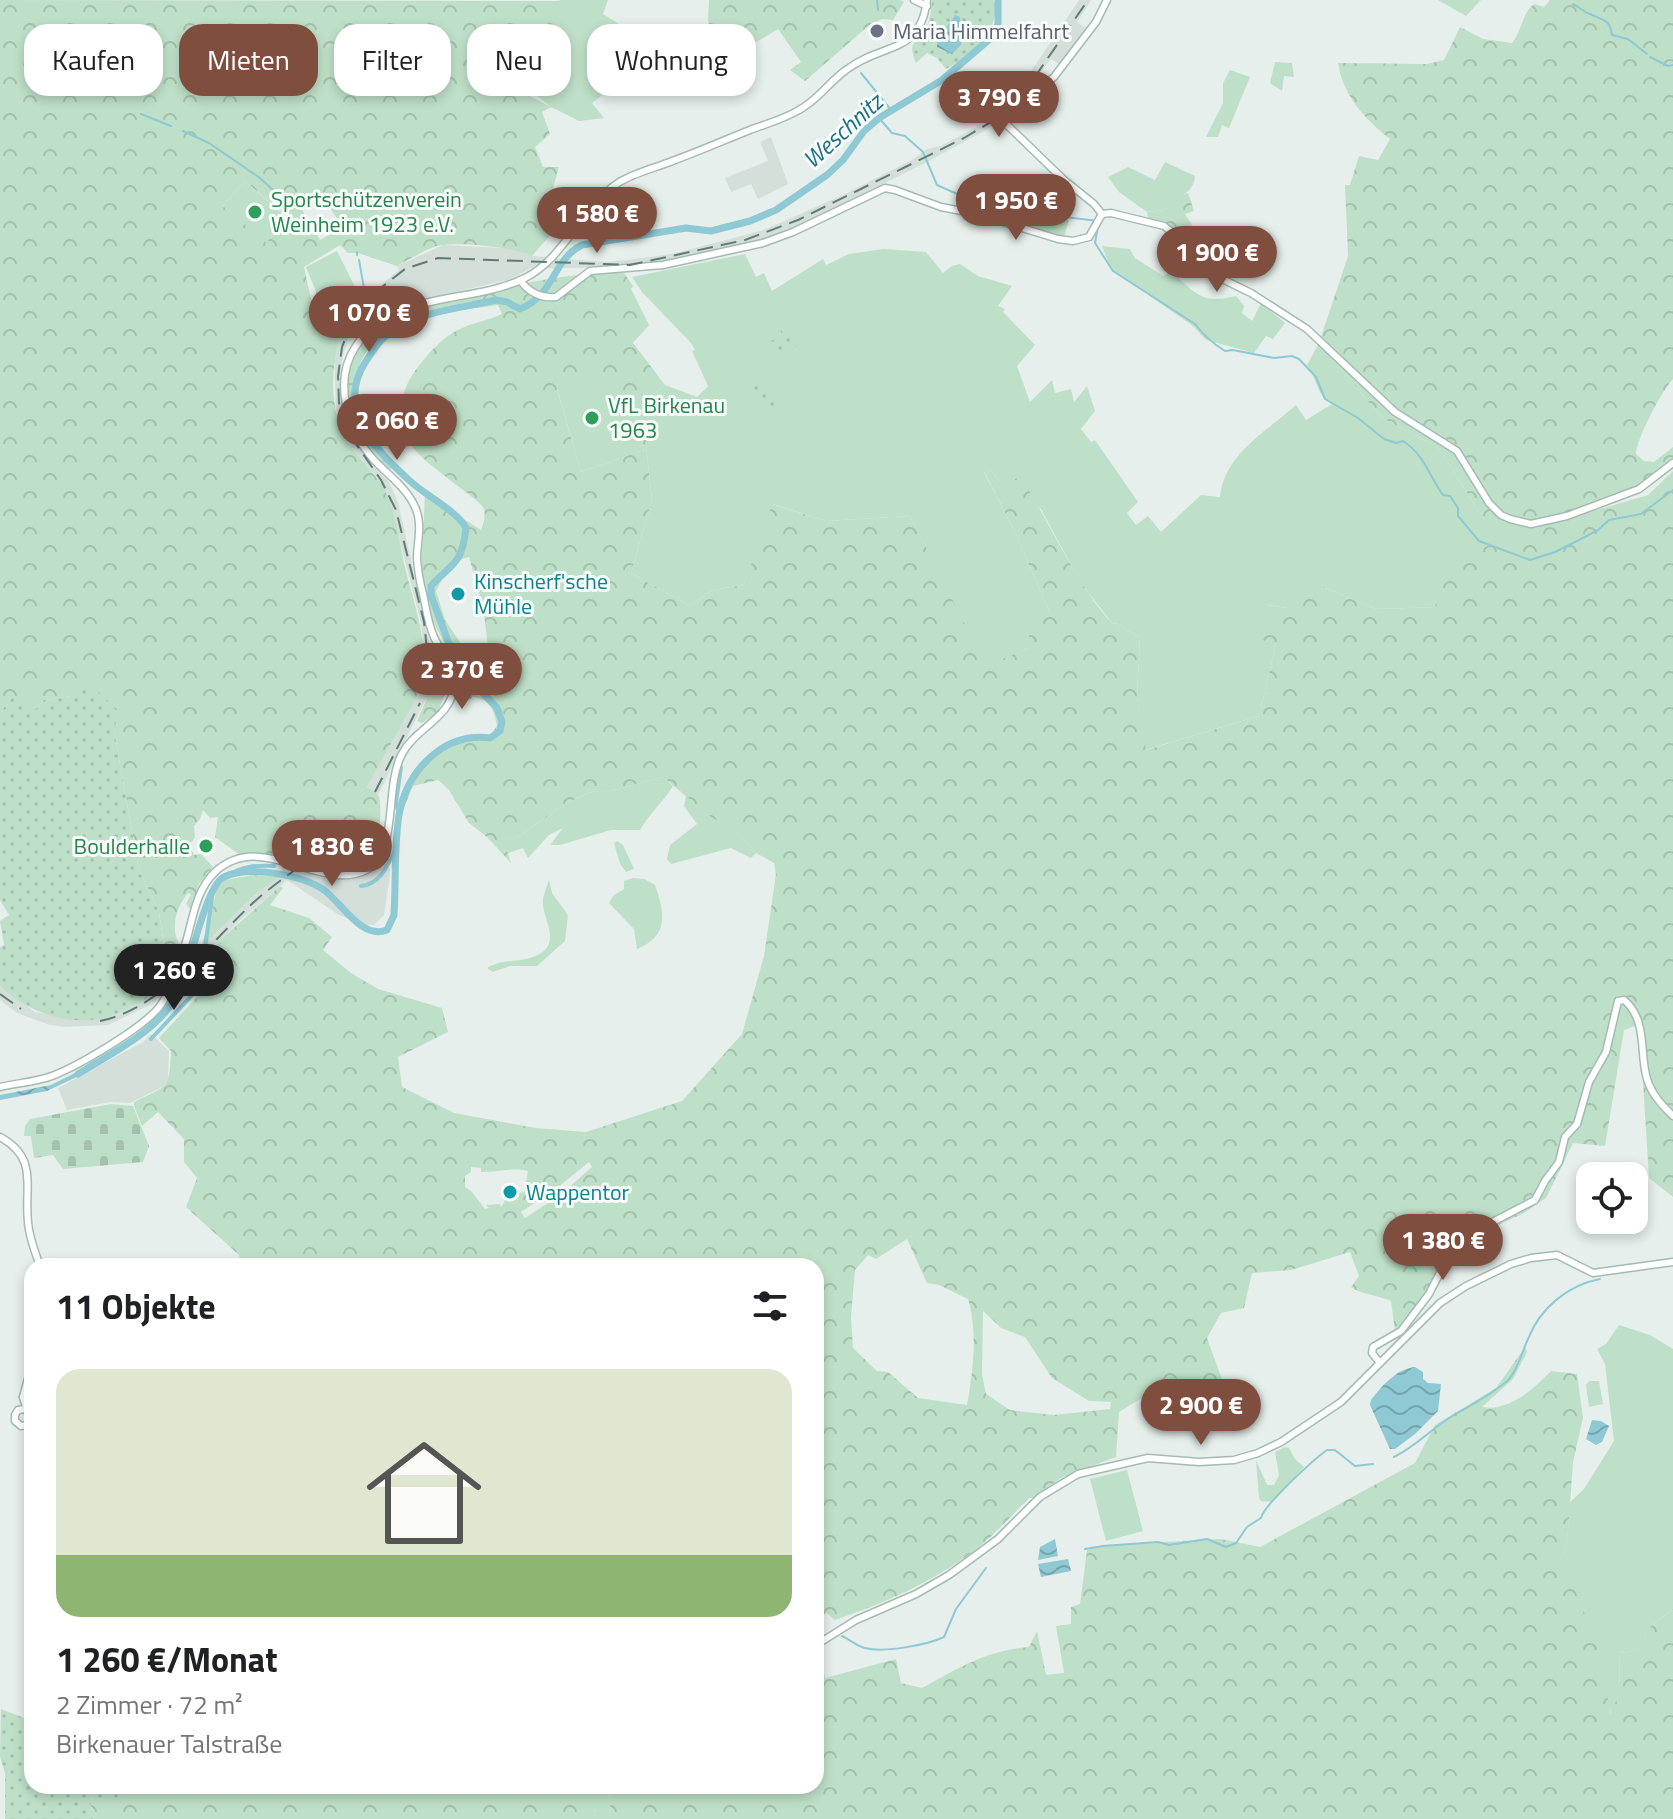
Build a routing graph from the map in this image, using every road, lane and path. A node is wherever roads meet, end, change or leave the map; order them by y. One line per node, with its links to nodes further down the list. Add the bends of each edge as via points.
1 (914, 0): 3 (main road)
2 (1107, 0): 4 (main road, via 1054,77 1002,120 1096,205)
3 (927, 3): 5 (main road, via 916,34 852,65 801,109 618,183)
4 (1098, 218): 5 (main road, via 1092,235 1068,240 885,188 793,232 748,247 651,267 590,271 563,294 547,298); 6 (main road, via 1109,212 1157,223 1184,239 1214,275 1307,329 1395,412 1463,458 1495,510 1510,519 1531,524 1567,516 1639,489)
5 (528, 285): 7 (main road, via 394,313 372,327 346,370 349,417 359,439 416,509 422,592 432,634 454,681 447,707 416,735 399,760 383,853 366,870 345,875 258,856 221,867 199,895 168,991 153,1014 51,1077)
6 (1673, 463)
7 (0, 1087)
8 (1673, 1116): 12 (main road, via 1648,1083 1639,1023 1628,1002 1618,1001 1606,1052 1589,1082 1577,1124 1565,1137 1559,1162 1535,1200 1485,1226 1452,1253 1409,1322 1374,1345 1372,1353)
9 (0, 1137): 10 (main road, via 26,1164 28,1227)
10 (38, 1258)
11 (1673, 1262): 12 (main road, via 1593,1273 1557,1255 1520,1261 1466,1286 1428,1313)
12 (1380, 1363): 16 (main road, via 1329,1411 1258,1453 1225,1462 1148,1458 1078,1474 1040,1497 998,1539 949,1575)
13 (24, 1393): 14 (main road)
14 (23, 1409): 15 (main road, via 15,1413 15,1421)
15 (24, 1425)
16 (824, 1640)

